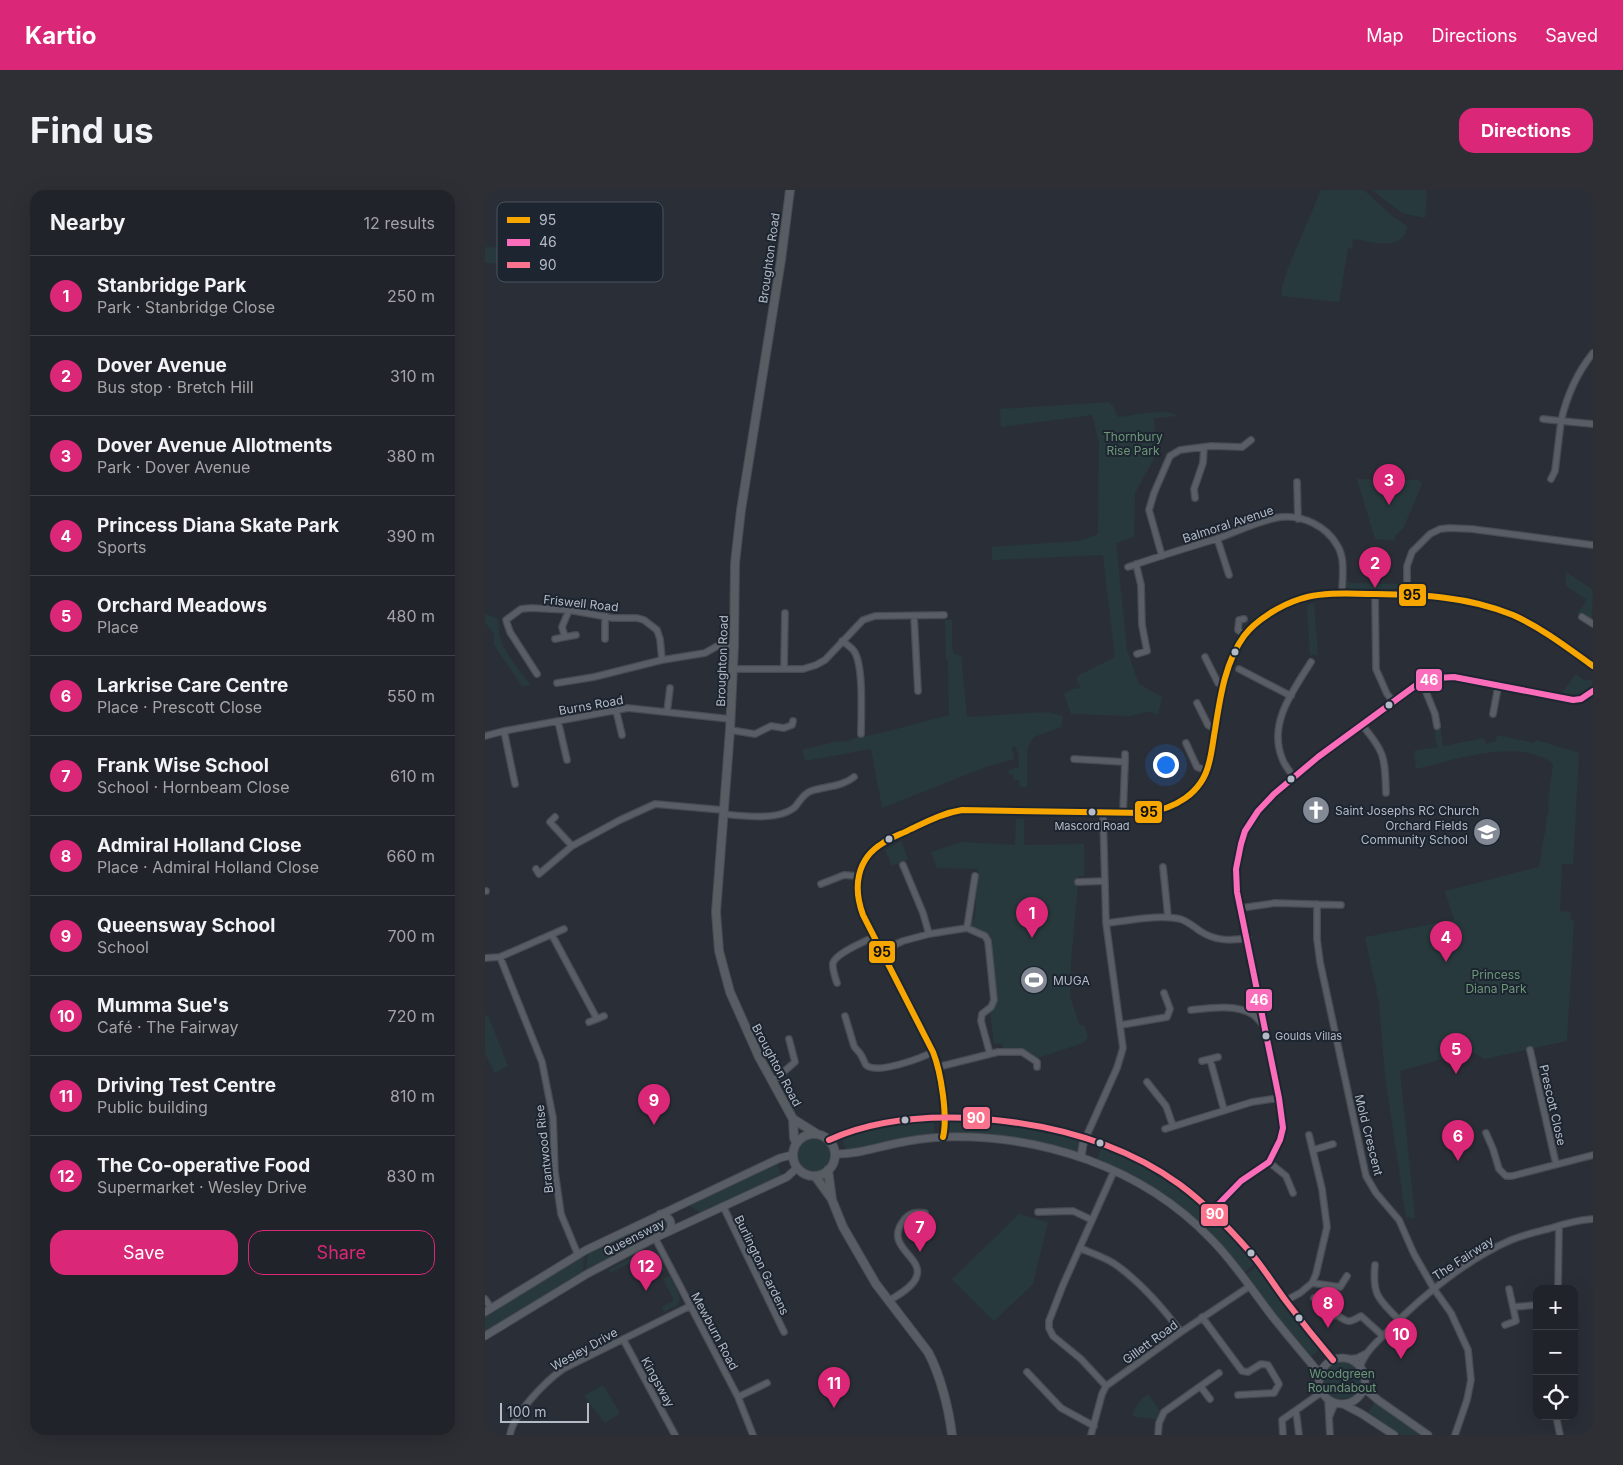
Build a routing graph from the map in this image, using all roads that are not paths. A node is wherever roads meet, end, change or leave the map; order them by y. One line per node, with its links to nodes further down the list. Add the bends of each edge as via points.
1 (790, 190): 35 (main road, Broughton Road, via 740,519 735,563)
2 (1593, 353): 4 (street, via 1573,384)
3 (1543, 419): 4 (street)
4 (1561, 421): 5 (street); 8 (street, via 1555,471)
5 (1593, 424)
6 (1251, 440): 7 (street, via 1242,447)
7 (1204, 447): 10 (street, via 1203,462 1194,489); 14 (street, via 1180,450 1170,456 1154,494 1149,510)
8 (1551, 479)
9 (1297, 482): 11 (street)
10 (1195, 498)
11 (1298, 519): 12 (street, Balmoral Avenue, via 1281,517); 18 (street, Balmoral Avenue, via 1322,528 1338,545 1343,566)
12 (1217, 538): 14 (street, Balmoral Avenue); 17 (street)
13 (1593, 545): 20 (street, via 1472,529 1440,529 1412,552 1407,566)
14 (1162, 556): 15 (street, Balmoral Avenue)
15 (1136, 564): 16 (street, Balmoral Avenue); 36 (street, via 1147,651)
16 (1128, 567)
17 (1229, 575)
18 (1342, 594): 19 (street); 30 (street, via 1302,598 1286,604)
19 (1375, 594): 20 (street); 53 (street, via 1376,669)
20 (1407, 594): 40 (street, via 1455,598 1511,614 1546,633)
21 (569, 610): 24 (street, Friswell Road); 31 (street, via 562,627); 44 (street, Friswell Road, via 521,608 506,620 510,632)
22 (785, 613): 41 (street)
23 (944, 615): 25 (street)
24 (606, 616): 33 (street); 38 (street, Friswell Road, via 637,618 651,625 660,639)
25 (914, 616): 34 (street, via 875,616 863,620); 50 (street)
26 (1582, 616): 28 (street)
27 (1244, 619): 30 (street, via 1239,620 1238,630)
28 (1593, 624)
29 (576, 635): 31 (street)
30 (1245, 635): 47 (street, via 1230,664)
31 (565, 637): 32 (street)
32 (555, 639)
33 (605, 639)
34 (842, 641): 41 (street, via 816,666 803,670); 66 (street, via 858,659)
35 (734, 646): 38 (street, via 719,645 705,653); 42 (main road, Broughton Road)
36 (1137, 654)
37 (1205, 657): 47 (street, via 1217,683)
38 (662, 660): 45 (street, via 594,677)
39 (1311, 662): 52 (street)
40 (1593, 666)
41 (784, 668): 42 (street)
42 (733, 669): 58 (main road, Broughton Road)
43 (1239, 669): 52 (street)
44 (537, 674)
45 (557, 682)
46 (1422, 682): 48 (street, via 1455,677); 53 (street); 62 (street)
47 (1224, 686): 64 (street)
48 (1498, 686): 51 (street, via 1573,700); 57 (street)
49 (671, 688): 56 (street)
50 (918, 691)
51 (1593, 691)
52 (1291, 696): 76 (street, via 1278,722 1277,741 1282,760)
53 (1393, 701): 61 (street)
54 (1197, 703): 64 (street, via 1208,725)
55 (616, 710): 56 (street, Burns Road); 59 (street, Burns Road); 67 (street)
56 (667, 712): 58 (street, Burns Road)
57 (1493, 714)
58 (730, 719): 63 (main road, Broughton Road)
59 (558, 721): 65 (street, Burns Road); 72 (street)
60 (793, 722): 63 (street, via 784,728 771,726 755,734)
61 (1362, 725): 76 (street); 78 (street, via 1384,759)
62 (1437, 726)
63 (730, 730): 79 (main road, Broughton Road)
64 (1215, 730): 74 (street)
65 (504, 731): 68 (street, Burns Road); 77 (street)
66 (861, 734)
67 (622, 735)
68 (485, 736)
69 (1186, 743): 74 (street, via 1197,767)
70 (1125, 754): 73 (street)
71 (1074, 759): 73 (street)
72 (567, 760)
73 (1125, 762): 81 (street)
74 (1207, 771): 81 (street, via 1196,789 1179,802 1157,811)
75 (854, 777): 79 (street, via 843,784 807,792 794,807 776,814)
76 (1294, 778): 94 (street, via 1265,802 1245,831 1236,869)
77 (515, 784)
78 (1385, 793)
79 (723, 812): 83 (street, via 655,804); 124 (main road, Broughton Road, via 716,912 719,951 735,1005)
80 (1103, 812): 81 (street); 87 (street, via 962,810 945,814 882,843 869,856); 89 (street)
81 (1123, 813)
82 (555, 817): 83 (street, via 550,822)
83 (572, 846): 86 (street, via 539,874)
84 (903, 865): 99 (street)
85 (1163, 867): 95 (street)
86 (536, 869)
87 (858, 876): 91 (street, via 844,876); 101 (street, via 858,902)
88 (975, 876): 97 (street)
89 (1105, 881): 90 (street); 96 (street)
90 (1078, 882)
91 (821, 884)
92 (1317, 904): 93 (street); 94 (street, via 1275,903); 170 (street, Mold Crescent, via 1320,962 1366,1176 1399,1220)
93 (1341, 905)
94 (1241, 908): 102 (street)
95 (1168, 917): 96 (street); 102 (street, via 1187,922 1216,939 1235,941)
96 (1106, 923): 113 (street)
97 (967, 928): 99 (street); 118 (street, via 985,936 988,941 994,1000 982,1014 981,1021)
98 (563, 929): 100 (street)
99 (929, 934): 103 (street)
100 (552, 935): 104 (street); 111 (street)
101 (874, 937): 103 (street); 106 (street, via 834,960)
102 (1248, 938): 114 (street)
103 (881, 952): 117 (street)
104 (500, 957): 105 (street); 164 (street, Brantwood Rise, via 542,1062 553,1118 561,1214)
105 (485, 958)
106 (837, 982)
107 (1164, 993): 113 (street, via 1170,1009 1167,1017)
108 (1191, 1010): 114 (street, via 1220,1007 1243,1011 1253,1015)
109 (604, 1016): 111 (street)
110 (845, 1016): 117 (street, via 855,1049 871,1068 902,1064)
111 (597, 1019): 112 (street)
112 (589, 1022)
113 (1121, 1025): 136 (street, via 1122,1055)
114 (1265, 1027): 126 (street)
115 (789, 1039): 124 (street, via 795,1062)
116 (1530, 1050): 146 (street, Prescott Close)
117 (933, 1052): 123 (street)
118 (990, 1054): 122 (street, via 1022,1052); 123 (street)
119 (1218, 1057): 120 (street)
120 (1210, 1059): 121 (street); 127 (street)
121 (1202, 1061)
122 (1039, 1062)
123 (938, 1067): 128 (street)
124 (773, 1081): 129 (main road, Broughton Road)
125 (1147, 1082): 130 (street, via 1166,1106)
126 (1279, 1098): 127 (street); 145 (street, via 1283,1128)
127 (1224, 1110): 130 (street)
128 (944, 1117): 135 (street); 136 (street, via 1036,1125); 137 (street, via 869,1126)
129 (793, 1119): 133 (main road); 138 (main road)
130 (1173, 1126): 131 (street)
131 (1165, 1128)
132 (1486, 1133): 146 (street, Prescott Close, via 1499,1169 1507,1176)
133 (817, 1134): 137 (main road); 138 (main road, via 806,1135)
134 (1309, 1135): 140 (street)
135 (943, 1137): 141 (street); 144 (street, via 1007,1140)
136 (1086, 1137): 144 (street); 155 (street, via 1132,1156 1179,1184)
137 (829, 1140): 141 (main road)
138 (797, 1142): 142 (main road)
139 (1333, 1144): 140 (street)
140 (1313, 1150): 167 (street, via 1327,1227)
141 (835, 1154): 148 (main road)
142 (792, 1155): 147 (main road); 157 (street, Queensway)
143 (1593, 1155): 146 (street, Prescott Close)
144 (1081, 1157): 149 (street)
145 (1269, 1162): 151 (street, via 1286,1176); 155 (street, via 1241,1181)
146 (1556, 1164)
147 (797, 1168): 150 (main road); 153 (street, Queensway, via 787,1177)
148 (828, 1170): 150 (main road); 152 (main road)
149 (1114, 1171): 159 (street); 169 (street, via 1146,1187 1193,1222)
150 (815, 1176): 152 (main road)
151 (1293, 1193)
152 (832, 1200): 174 (main road, via 843,1226)
153 (723, 1206): 161 (street, Queensway); 183 (street, Burlington Gardens)
154 (1038, 1212): 159 (street, via 1073,1211)
155 (1211, 1212): 175 (street, via 1251,1253)
156 (925, 1213): 174 (street, via 909,1214 898,1231 901,1247 917,1267 918,1274 915,1282)
157 (660, 1214): 161 (street, via 671,1220); 164 (street, Queensway)
158 (1593, 1219): 160 (street, The Fairway)
159 (1092, 1220): 163 (street)
160 (1559, 1226): 168 (street); 170 (street, The Fairway, via 1512,1239)
161 (670, 1231): 162 (street, Queensway)
162 (655, 1238): 177 (street, Mewburn Road); 185 (street, Queensway, via 587,1274)
163 (1080, 1248): 184 (street, via 1118,1266 1146,1291); 196 (street, via 1051,1312 1049,1328 1053,1336)
164 (578, 1255): 179 (street, Queensway)
165 (1375, 1265): 181 (street, via 1377,1296)
166 (1347, 1276): 167 (street, via 1340,1286)
167 (1311, 1283): 175 (street)
168 (1558, 1285)
169 (1250, 1286): 180 (street, Gillett Road); 194 (street)
170 (1434, 1288): 181 (street, The Fairway); 218 (street, Mold Crescent, via 1451,1313 1468,1350 1471,1380)
171 (1509, 1289): 178 (street)
172 (1315, 1298): 186 (street, via 1330,1317 1337,1315 1351,1322 1361,1316)
173 (485, 1299): 179 (street)
174 (888, 1301): 210 (main road, via 933,1362)
175 (1285, 1301): 190 (street)
176 (1533, 1305): 178 (street)
177 (690, 1306): 187 (street, Wesley Drive); 201 (street, Mewburn Road)
178 (1513, 1307): 182 (street, via 1516,1321)
179 (488, 1310)
180 (1202, 1317): 184 (street, Gillett Road); 200 (street, via 1242,1371 1248,1372 1261,1364 1269,1365 1279,1384 1274,1393)
181 (1399, 1320): 186 (street, The Fairway)
182 (1505, 1325)
183 (784, 1332)
184 (1181, 1332): 196 (street, Gillett Road)
185 (485, 1336)
186 (1383, 1336): 188 (street, The Fairway)
187 (623, 1338): 207 (street, Wesley Drive, via 552,1377 518,1416); 208 (street, Kingsway)
188 (1367, 1353): 189 (street, The Fairway); 191 (street, The Fairway)
189 (1348, 1359): 190 (street); 191 (street)
190 (1333, 1360): 194 (street)
191 (1360, 1367): 198 (street)
192 (1027, 1372): 206 (street, via 1061,1408)
193 (1219, 1373): 197 (street)
194 (1320, 1374): 199 (street)
195 (767, 1383): 201 (street)
196 (1106, 1386): 206 (street)
197 (1201, 1387): 202 (street); 212 (street, via 1164,1412)
198 (1364, 1388): 203 (street, via 1356,1399); 217 (street)
199 (1322, 1392): 203 (street); 204 (street)
200 (1238, 1394)
201 (738, 1397): 209 (street, Mewburn Road)
202 (1210, 1399)
203 (1336, 1402): 215 (street, via 1329,1416); 216 (street, via 1363,1414)
204 (1296, 1411): 213 (street, via 1282,1420); 214 (street)
205 (1557, 1420): 219 (street)
206 (1094, 1426): 211 (street)
207 (510, 1435)
208 (675, 1435)
209 (753, 1435)
210 (952, 1435)
211 (1091, 1435)
212 (1158, 1435)
213 (1283, 1435)
214 (1299, 1435)
215 (1330, 1435)
216 (1394, 1435)
217 (1428, 1435)
218 (1455, 1435)
219 (1560, 1435)

